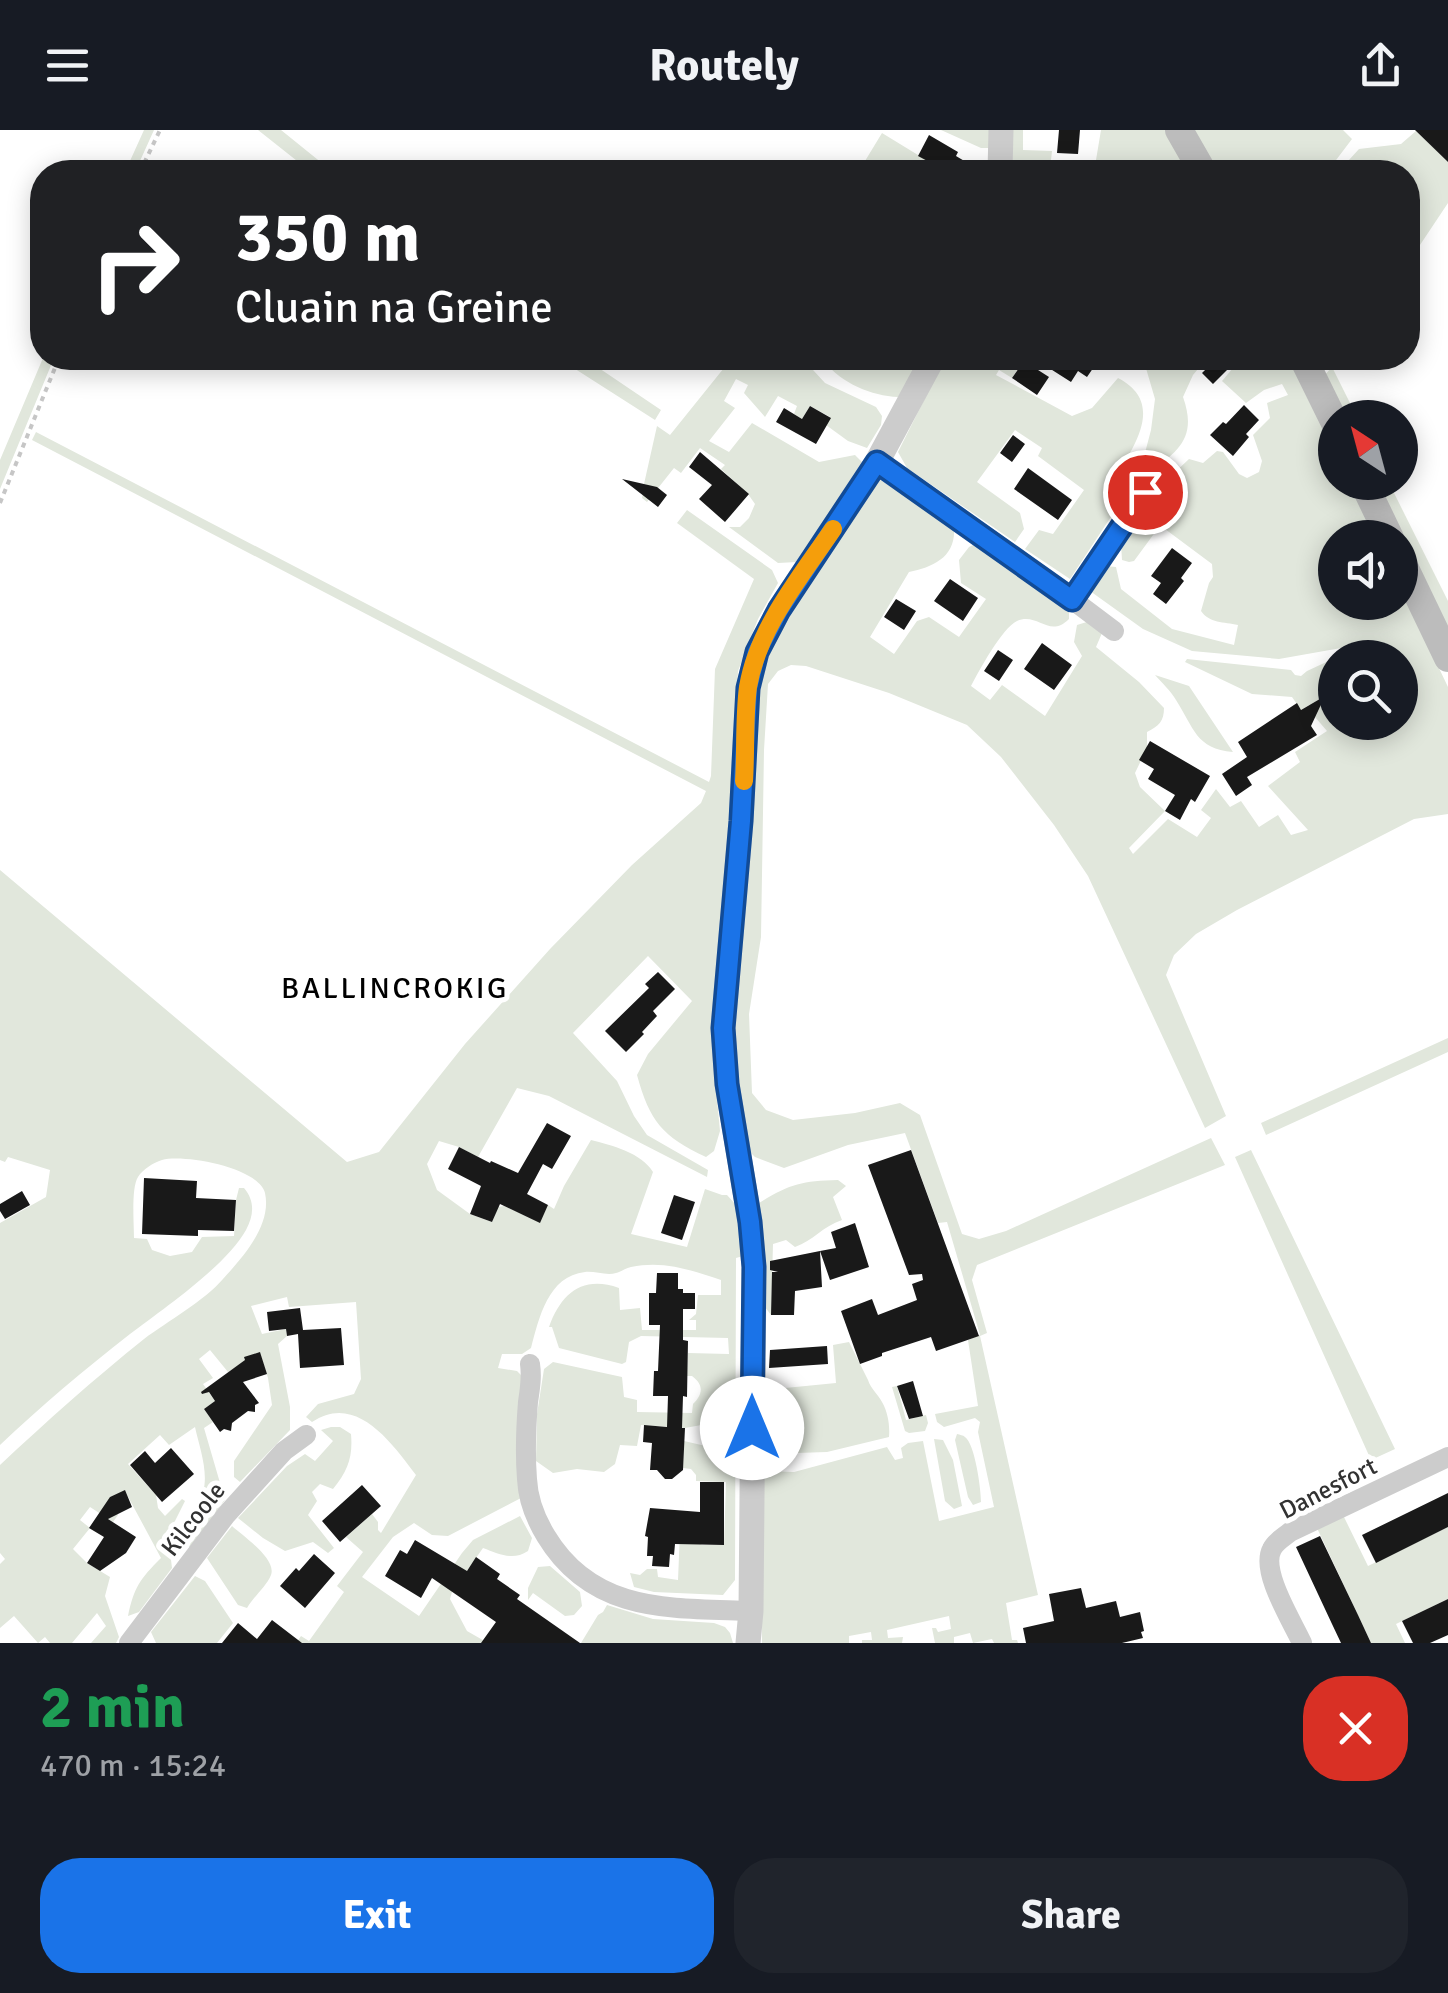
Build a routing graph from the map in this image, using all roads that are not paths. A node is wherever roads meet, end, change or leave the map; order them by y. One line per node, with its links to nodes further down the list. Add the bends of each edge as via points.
1 (1001, 130): 3 (street)
2 (1179, 130): 4 (main road)
3 (1000, 160)
4 (1196, 160)
5 (927, 370): 8 (street)
6 (1309, 370): 7 (main road)
7 (1323, 400)
8 (877, 462): 11 (street); 17 (street, via 779,610 748,688 723,1028 754,1267)
9 (1145, 492): 11 (street)
10 (1418, 596): 13 (main road)
11 (1072, 600): 12 (street)
12 (1114, 631)
13 (1448, 658)
14 (530, 1364): 17 (street, via 530,1504 568,1566 603,1591 656,1608)
15 (306, 1436): 18 (street, Kilcoole, via 226,1515)
16 (1448, 1457): 20 (street, Danesfort, via 1272,1546 1270,1574)
17 (751, 1611): 19 (street)
18 (129, 1643)
19 (748, 1643)
20 (1302, 1643)

